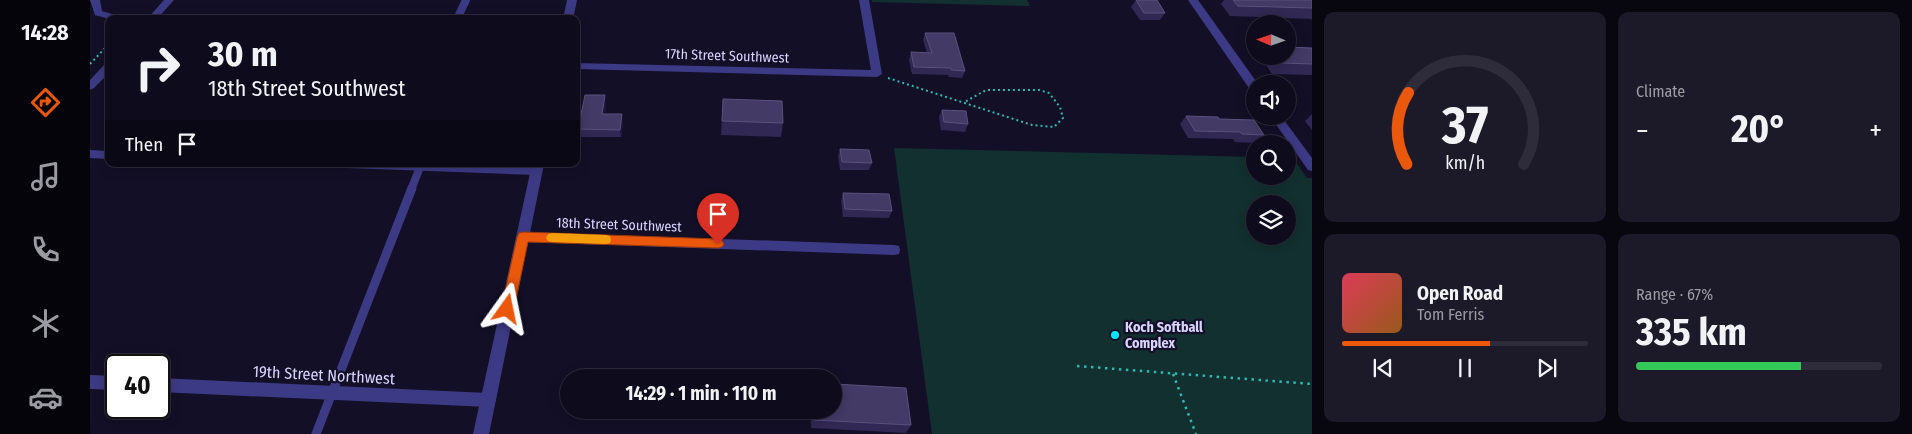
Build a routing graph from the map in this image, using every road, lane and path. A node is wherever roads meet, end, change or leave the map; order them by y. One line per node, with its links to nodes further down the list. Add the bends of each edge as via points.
1 (95, 0): 7 (street, via 98,13)
2 (169, 0): 8 (street)
3 (466, 0): 9 (lane)
4 (572, 0): 10 (street)
5 (864, 0): 15 (street)
6 (1193, 0): 16 (street)
7 (105, 15)
8 (155, 15)
9 (459, 15)
10 (569, 15)
11 (105, 48): 12 (path)
12 (90, 64)
13 (580, 66): 15 (street, 17th Street Southwest)
14 (105, 70): 17 (street)
15 (877, 74): 18 (path)
16 (1246, 75)
17 (90, 86)
18 (965, 102): 18 (path, via 1038,128 1054,127 1064,118 1060,107 1048,93 1039,90 986,90)
19 (1281, 125): 24 (street)
20 (90, 154): 21 (street)
21 (105, 155)
22 (412, 167): 33 (lane)
23 (537, 167): 25 (street)
24 (1311, 167)
25 (523, 237): 26 (street, 18th Street Southwest); 34 (street)
26 (894, 250)
27 (1077, 366): 28 (path)
28 (1173, 374): 31 (path); 37 (path)
29 (90, 382): 30 (street)
30 (105, 383)
31 (1312, 384)
32 (170, 386): 33 (street, 19th Street Northwest)
33 (331, 393): 34 (street, 19th Street Northwest); 35 (lane)
34 (488, 400): 36 (street)
35 (316, 434)
36 (480, 434)
37 (1196, 434)

